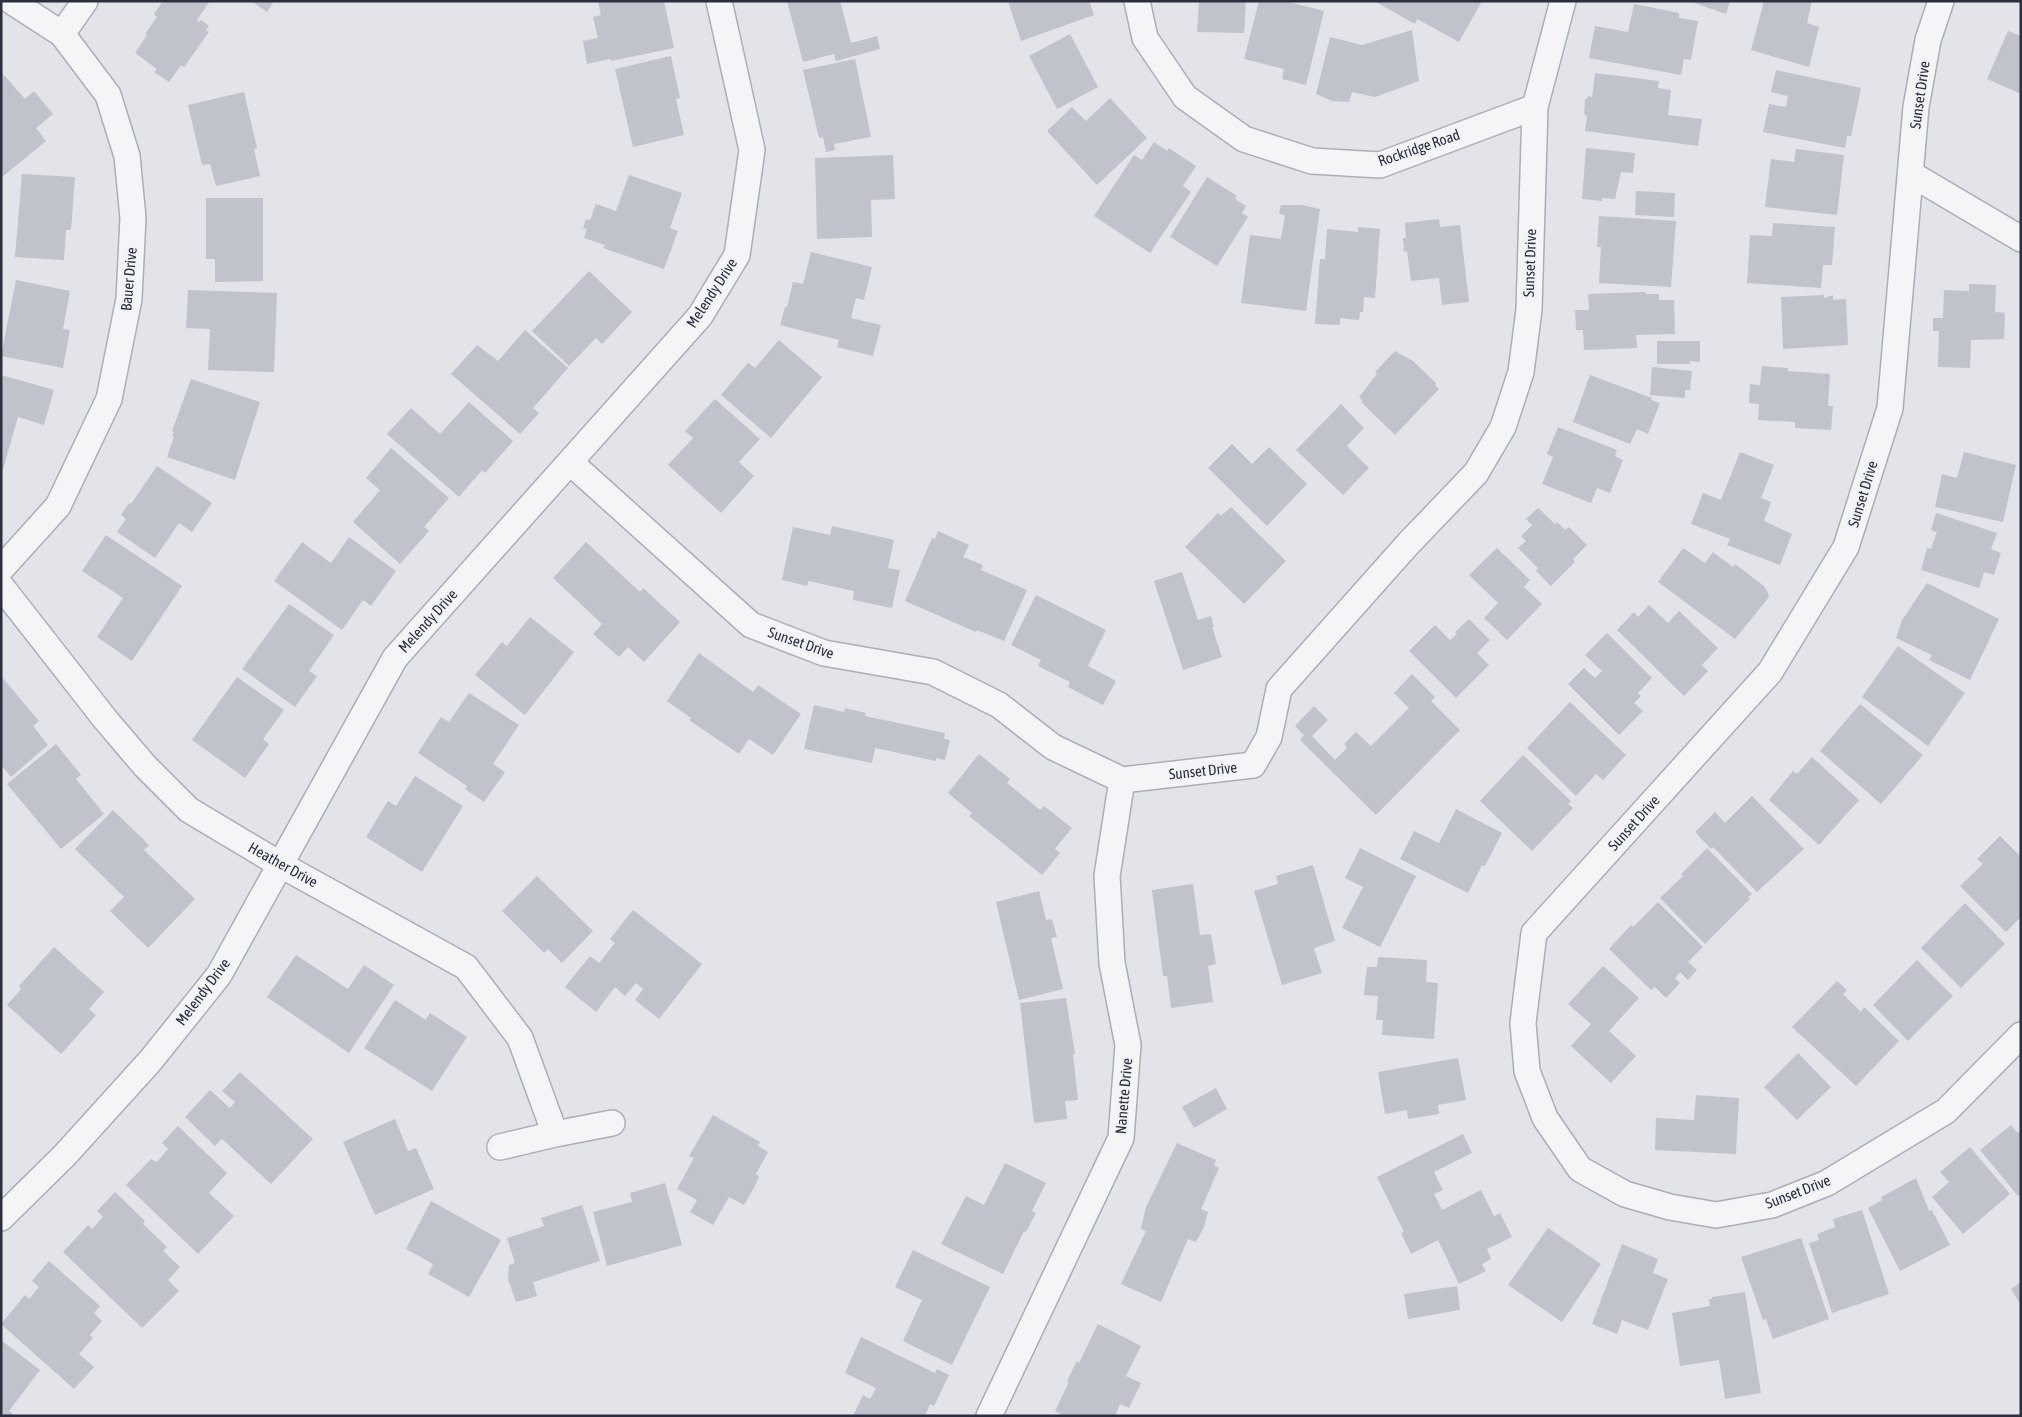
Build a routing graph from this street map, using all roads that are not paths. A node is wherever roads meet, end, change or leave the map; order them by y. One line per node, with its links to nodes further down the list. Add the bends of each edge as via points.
1 (11, 1): 7 (street, Bauer Drive)
2 (85, 1): 7 (street)
3 (719, 1): 11 (street, Melendy Drive, via 752,150 738,256 700,316)
4 (1137, 1): 8 (street, Rockridge Road, via 1145,38 1185,97 1244,139 1312,161 1380,165)
5 (1563, 1): 8 (street, Sunset Drive)
6 (1941, 1): 9 (street, Sunset Drive, via 1928,40 1916,107)
7 (62, 34): 12 (street, Bauer Drive, via 108,95 127,156 133,218 129,299 109,399 58,506)
8 (1535, 107): 14 (street, Sunset Drive, via 1528,310 1521,372 1502,427 1476,474 1408,544 1279,688 1269,738 1252,765)
9 (1911, 174): 10 (street); 16 (street, Sunset Drive, via 1890,408 1846,547 1770,672 1534,933 1523,1023 1527,1071 1545,1118 1580,1169 1625,1194 1670,1207 1716,1215 1772,1204 1827,1183 1946,1111)
10 (2021, 239)
11 (571, 463): 14 (street, Sunset Drive, via 751,625 824,653 933,672 999,705 1053,747); 15 (street, Melendy Drive, via 395,658)
12 (1, 569)
13 (1, 586): 15 (street, Heather Drive, via 144,766 188,810)
14 (1122, 780): 21 (street, Nanette Drive, via 1106,876 1112,963 1128,1045 1122,1138)
15 (281, 865): 18 (street, Heather Drive, via 466,968 520,1038); 20 (street, Melendy Drive, via 219,976 144,1067)
16 (2021, 1035)
17 (612, 1124): 18 (street)
18 (555, 1134): 19 (street)
19 (500, 1147)
20 (1, 1218)
21 (989, 1416)

